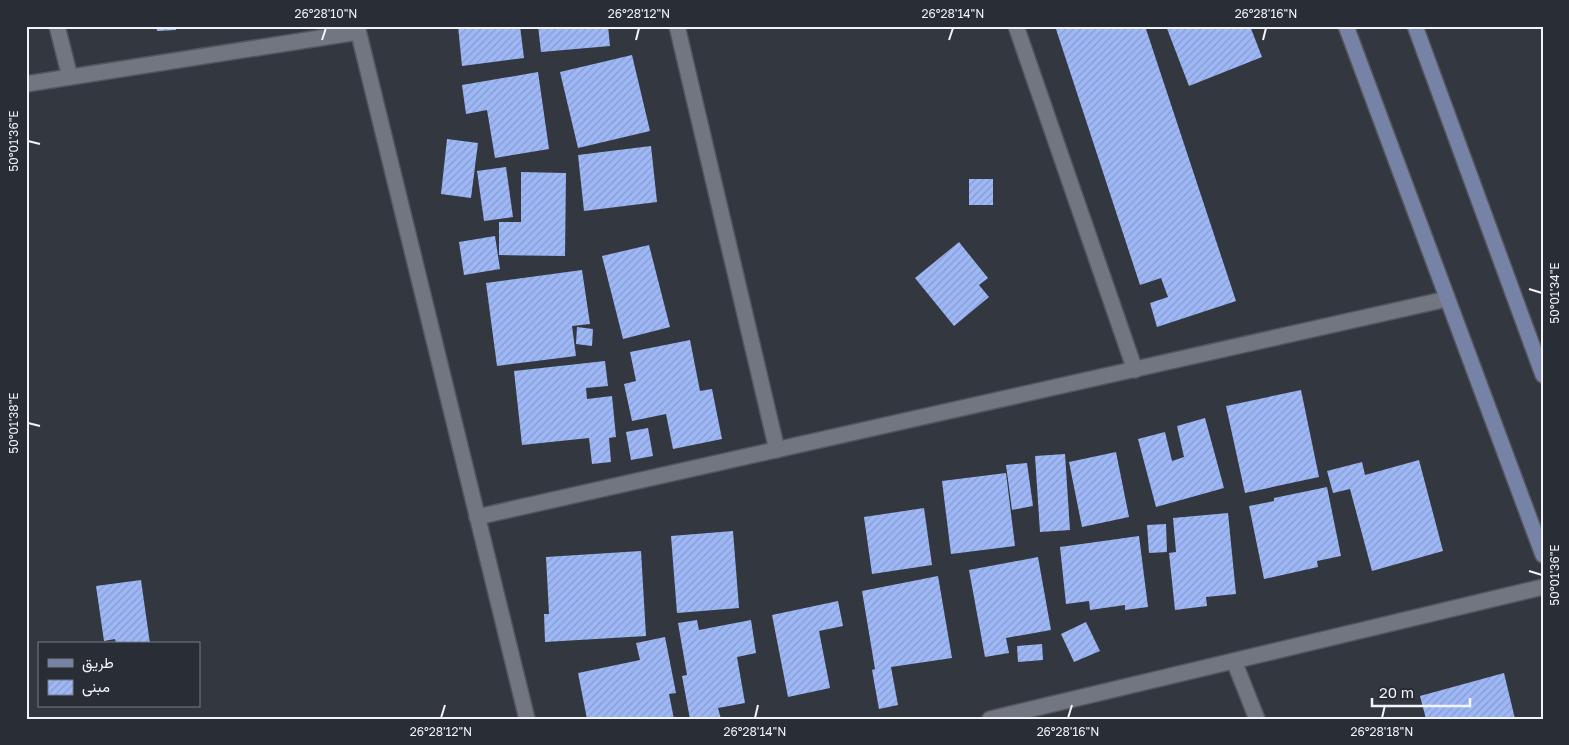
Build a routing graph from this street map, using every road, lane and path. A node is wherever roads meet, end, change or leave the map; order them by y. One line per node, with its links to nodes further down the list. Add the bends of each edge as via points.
1 (57, 26): 7 (street)
2 (677, 26): 12 (street)
3 (1016, 26): 10 (street)
4 (1346, 26): 9 (street)
5 (1415, 26): 11 (street)
6 (357, 29): 7 (street); 13 (street)
7 (70, 77): 8 (street)
8 (26, 84)
9 (1448, 299): 10 (street); 14 (street)
10 (1135, 370): 12 (street)
11 (1543, 375)
12 (778, 450): 13 (street)
13 (477, 517): 17 (street)
14 (1543, 555)
15 (1543, 587): 16 (street)
16 (1234, 662): 18 (street); 19 (street)
17 (527, 719)
18 (990, 719)
19 (1257, 719)

